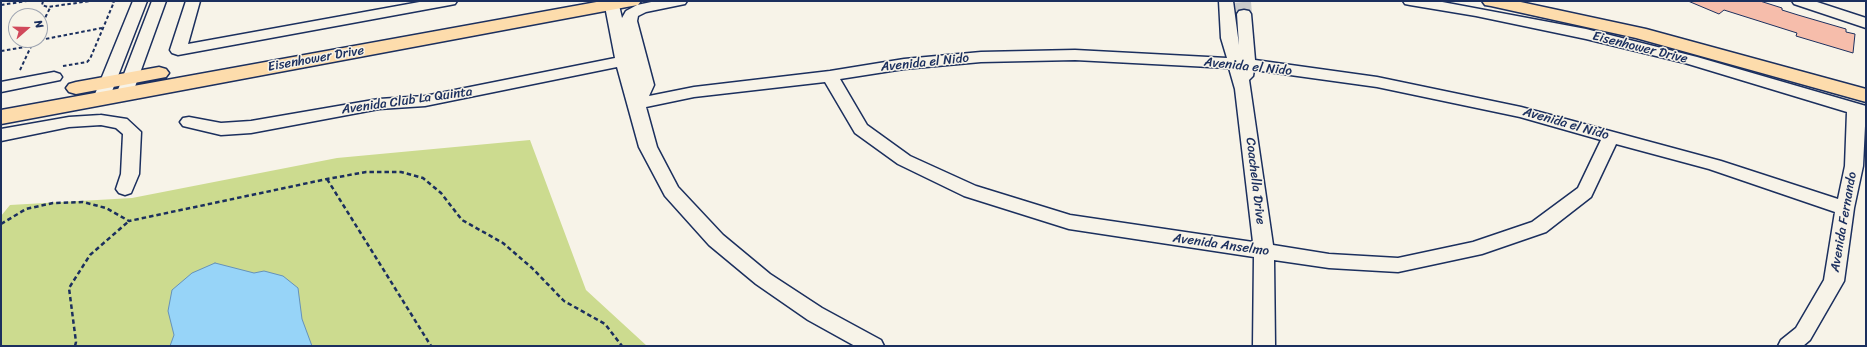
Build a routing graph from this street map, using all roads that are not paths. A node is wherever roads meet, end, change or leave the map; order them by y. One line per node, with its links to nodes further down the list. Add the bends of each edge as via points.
1 (140, 1): 18 (street)
2 (159, 1): 15 (street)
3 (193, 1): 4 (street, via 178,50)
4 (450, 1)
5 (557, 1): 24 (main road, Eisenhower Drive)
6 (680, 1): 13 (street, Eisenhower Drive)
7 (1226, 1): 17 (street, Coachella Drive)
8 (1410, 1): 29 (street, Eisenhower Drive, via 1594,36)
9 (1491, 1): 29 (main road, Eisenhower Drive, via 1639,33 1762,66)
10 (1538, 1): 23 (main road, Eisenhower Drive, via 1663,28)
11 (1799, 1): 16 (street)
12 (612, 3): 13 (main road, Eisenhower Drive); 19 (street); 24 (main road, Eisenhower Drive)
13 (637, 4): 28 (street, via 629,21 646,85)
14 (1244, 10): 17 (street); 20 (street, Coachella Drive)
15 (150, 23): 18 (street); 24 (street)
16 (1866, 23)
17 (1228, 24): 20 (street, Coachella Drive, via 1229,38)
18 (130, 27): 26 (street)
19 (624, 61): 28 (street); 31 (street, Avenida Club La Quinta, via 425,101 379,104 251,127 221,129)
20 (1241, 64): 22 (street, Avenida el Nido, via 1075,55 996,57 904,64); 33 (street, Avenida el Nido, via 1377,82 1521,112); 36 (street, Coachella Drive)
21 (55, 72): 25 (street)
22 (830, 76): 28 (street, Avenida el Nido, via 694,92); 36 (street, Avenida Anselmo, via 861,129 904,160 970,191 1069,222)
23 (1866, 83)
24 (127, 86): 26 (main road, Eisenhower Drive)
25 (1, 87)
26 (104, 90): 27 (main road, Eisenhower Drive); 30 (main road, Eisenhower Drive)
27 (1, 102)
28 (637, 104): 37 (street, via 648,146 671,191 716,240 762,279 815,314)
29 (1863, 105): 35 (street, Avenida Fernando, via 1854,166)
30 (1, 117)
31 (189, 122)
32 (1, 135): 34 (street, via 69,122 101,120 121,123 132,132 130,174)
33 (1611, 137): 35 (street, Avenida el Nido, via 1715,165); 36 (street, Avenida Anselmo, via 1585,192 1539,227 1475,249 1398,265 1329,261)
34 (125, 189)
35 (1844, 208): 39 (street, Avenida Fernando, via 1834,281 1802,334)
36 (1264, 251): 38 (street, Coachella Drive)
37 (873, 346)
38 (1264, 346)
39 (1789, 346)

